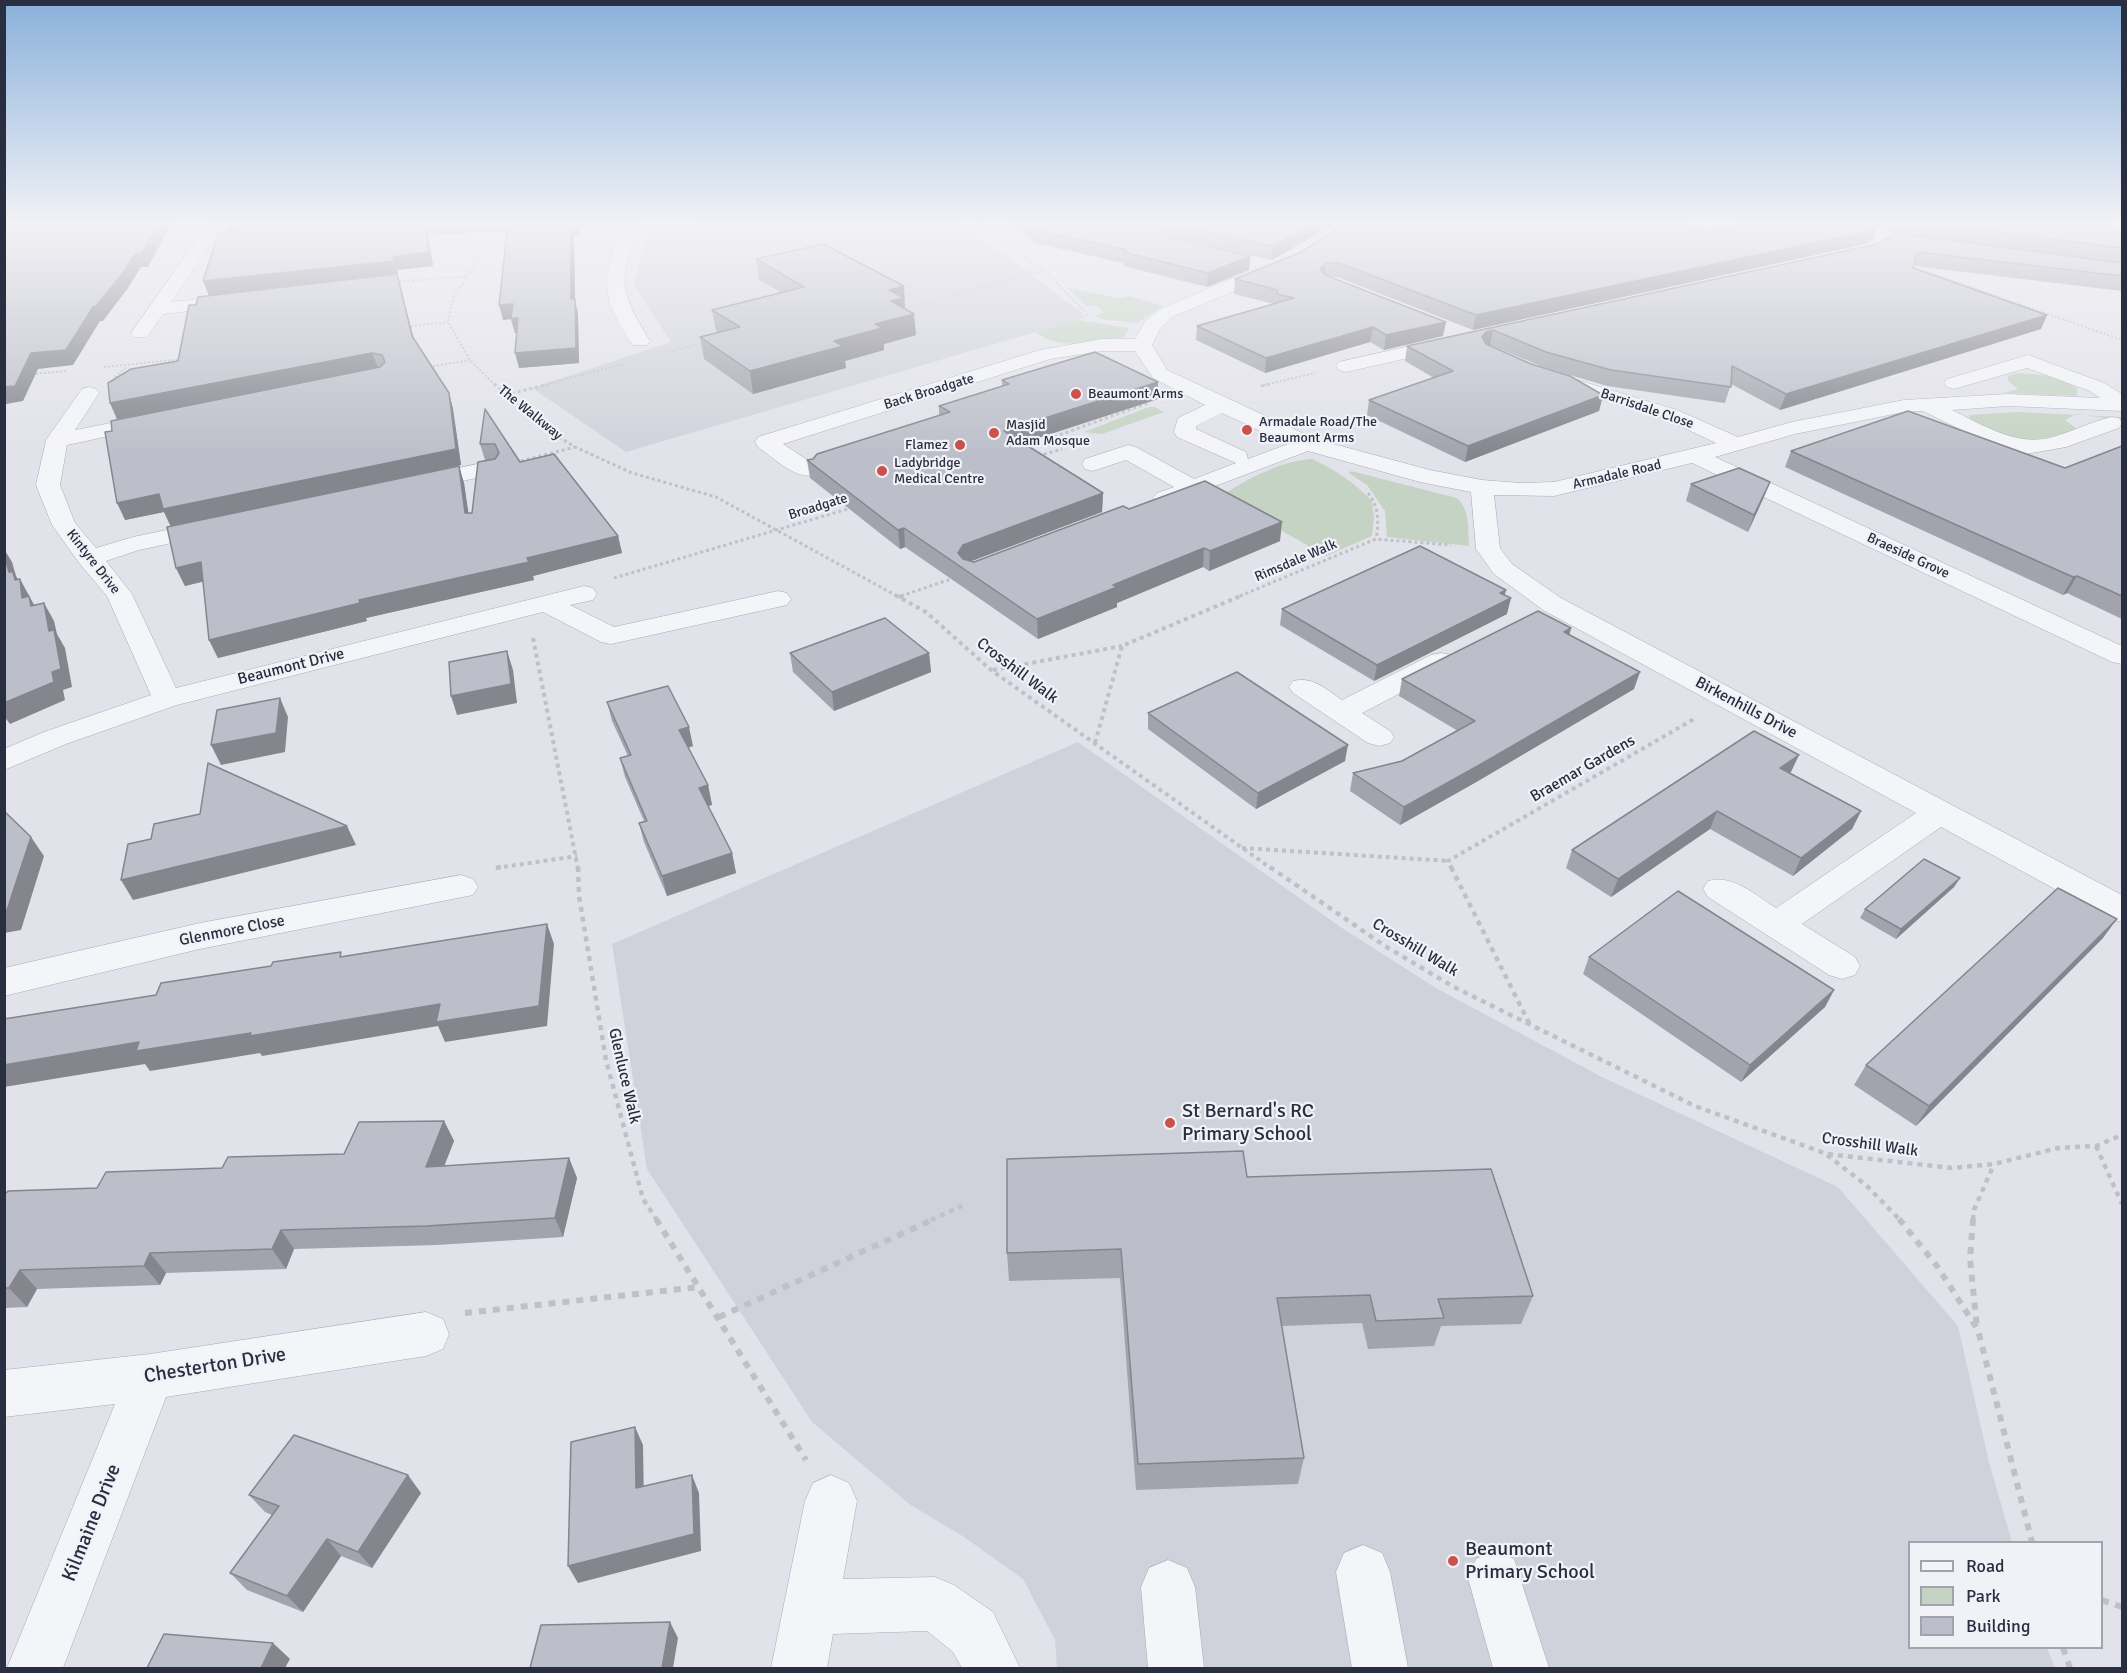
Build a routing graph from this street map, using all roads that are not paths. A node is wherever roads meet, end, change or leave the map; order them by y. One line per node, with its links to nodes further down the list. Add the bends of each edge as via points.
1 (163, 299): 5 (street)
2 (248, 299): 5 (street)
3 (616, 299): 9 (street)
4 (1195, 299): 8 (street, via 1166,313)
5 (156, 309): 7 (street)
6 (1438, 325): 10 (street, via 1471,338)
7 (140, 333)
8 (1147, 335): 14 (street, Armadale Road, via 1149,360 1160,374); 25 (street, Back Broadgate, via 1047,354 765,442)
9 (640, 341)
10 (1346, 366)
11 (1535, 374): 19 (street, Barrisdale Close, via 1670,414)
12 (1954, 383): 16 (street, via 2028,361 2097,387)
13 (89, 393): 18 (street, Kintyre Drive)
14 (1215, 402): 20 (street, Armadale Road); 22 (street, via 1186,423 1185,432)
15 (1925, 404): 16 (street, Armadale Road, via 2008,400); 16 (street, via 1945,416 2024,447 2053,443); 19 (street, Armadale Road, via 1856,414)
16 (2119, 410)
17 (172, 417): 18 (street)
18 (57, 440): 31 (street, Kintyre Drive, via 48,485 64,525)
19 (1734, 443): 21 (street, Armadale Road)
20 (1307, 444): 26 (street, Armadale Road, via 1428,477); 28 (street)
21 (1694, 456): 26 (street, Armadale Road, via 1554,489); 36 (street, Braeside Grove)
22 (1238, 457)
23 (1103, 460): 28 (street, via 1128,452)
24 (491, 468): 27 (street)
25 (807, 470)
26 (1482, 487): 42 (street, Birkenhills Drive, via 1488,549 1541,609 1729,698)
27 (399, 488)
28 (1193, 488): 29 (street)
29 (1149, 505)
30 (237, 522): 31 (street, via 133,544)
31 (89, 559): 38 (street, Kintyre Drive, via 119,594)
32 (584, 594): 34 (street, Beaumont Drive)
33 (778, 599): 34 (street, via 612,636)
34 (536, 605): 38 (street, Beaumont Drive)
35 (1467, 647): 39 (street)
36 (2122, 656)
37 (1303, 687): 39 (street)
38 (167, 699): 41 (street, Beaumont Drive, via 56,738)
39 (1341, 712): 40 (street)
40 (1379, 737)
41 (4, 761)
42 (1939, 813): 45 (street, Birkenhills Drive); 46 (street)
43 (461, 887): 48 (street, Glenmore Close, via 200,936)
44 (1720, 889): 46 (street)
45 (2122, 910)
46 (1776, 925): 47 (street)
47 (1842, 966)
48 (4, 982)
49 (426, 1335): 50 (street, Chesterton Drive)
50 (150, 1377): 51 (street, Chesterton Drive); 57 (street, Kilmaine Drive)
51 (4, 1394)
52 (831, 1501): 56 (street)
53 (1363, 1572): 61 (street)
54 (1495, 1578): 62 (street)
55 (1168, 1587): 60 (street)
56 (810, 1606): 58 (street); 59 (street, via 935,1604 973,1632)
57 (35, 1668)
58 (799, 1668)
59 (992, 1668)
60 (1176, 1668)
61 (1380, 1668)
62 (1521, 1668)

